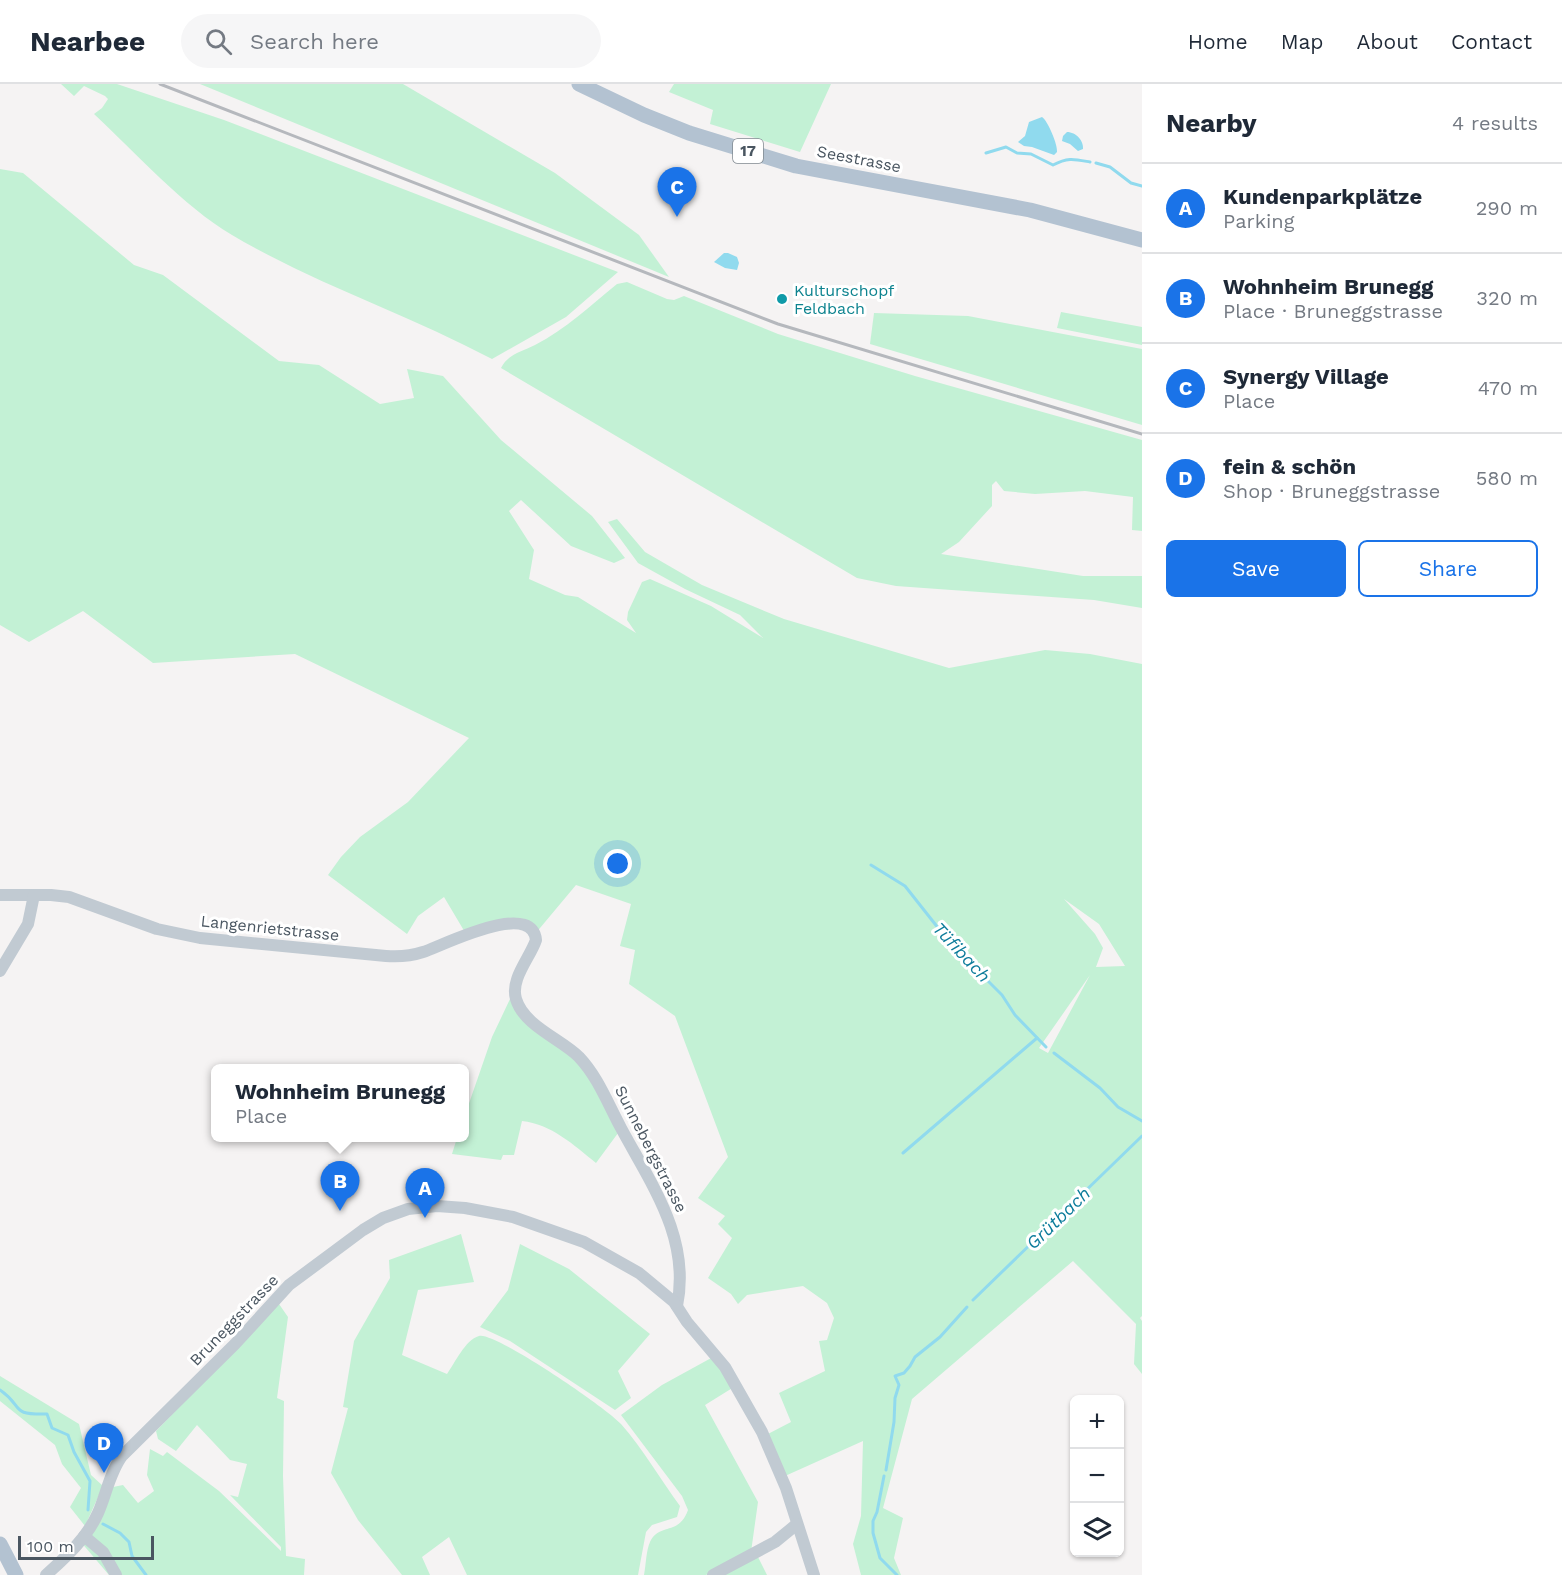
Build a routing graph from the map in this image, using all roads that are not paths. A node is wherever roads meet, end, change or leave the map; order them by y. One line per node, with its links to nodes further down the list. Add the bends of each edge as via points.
1 (579, 84): 2 (main road, Seestrasse / 17, via 688,133 796,166 1030,210)
2 (1142, 240)
3 (0, 895): 4 (street, Langenrietstrasse)
4 (34, 895): 5 (street, via 28,924); 6 (street, Langenrietstrasse, via 69,897 183,936 386,956 420,953 476,931 522,924 535,934 535,943)
5 (0, 970)
6 (515, 989): 7 (street, Sunnebergstrasse, via 517,1002 527,1016 573,1051 591,1071 658,1196 678,1248 681,1281)
7 (677, 1306): 8 (street, via 745,1401 778,1466); 9 (street, Bruneggstrasse, via 613,1257 533,1223 458,1207 408,1209 392,1215 363,1230 289,1285 125,1452)
8 (797, 1524): 14 (street, via 775,1542); 15 (street)
9 (84, 1536): 12 (street, Bruneggstrasse); 13 (street, via 103,1552)
10 (0, 1544): 11 (main road)
11 (16, 1575)
12 (46, 1575)
13 (116, 1575)
14 (713, 1575)
15 (814, 1575)

